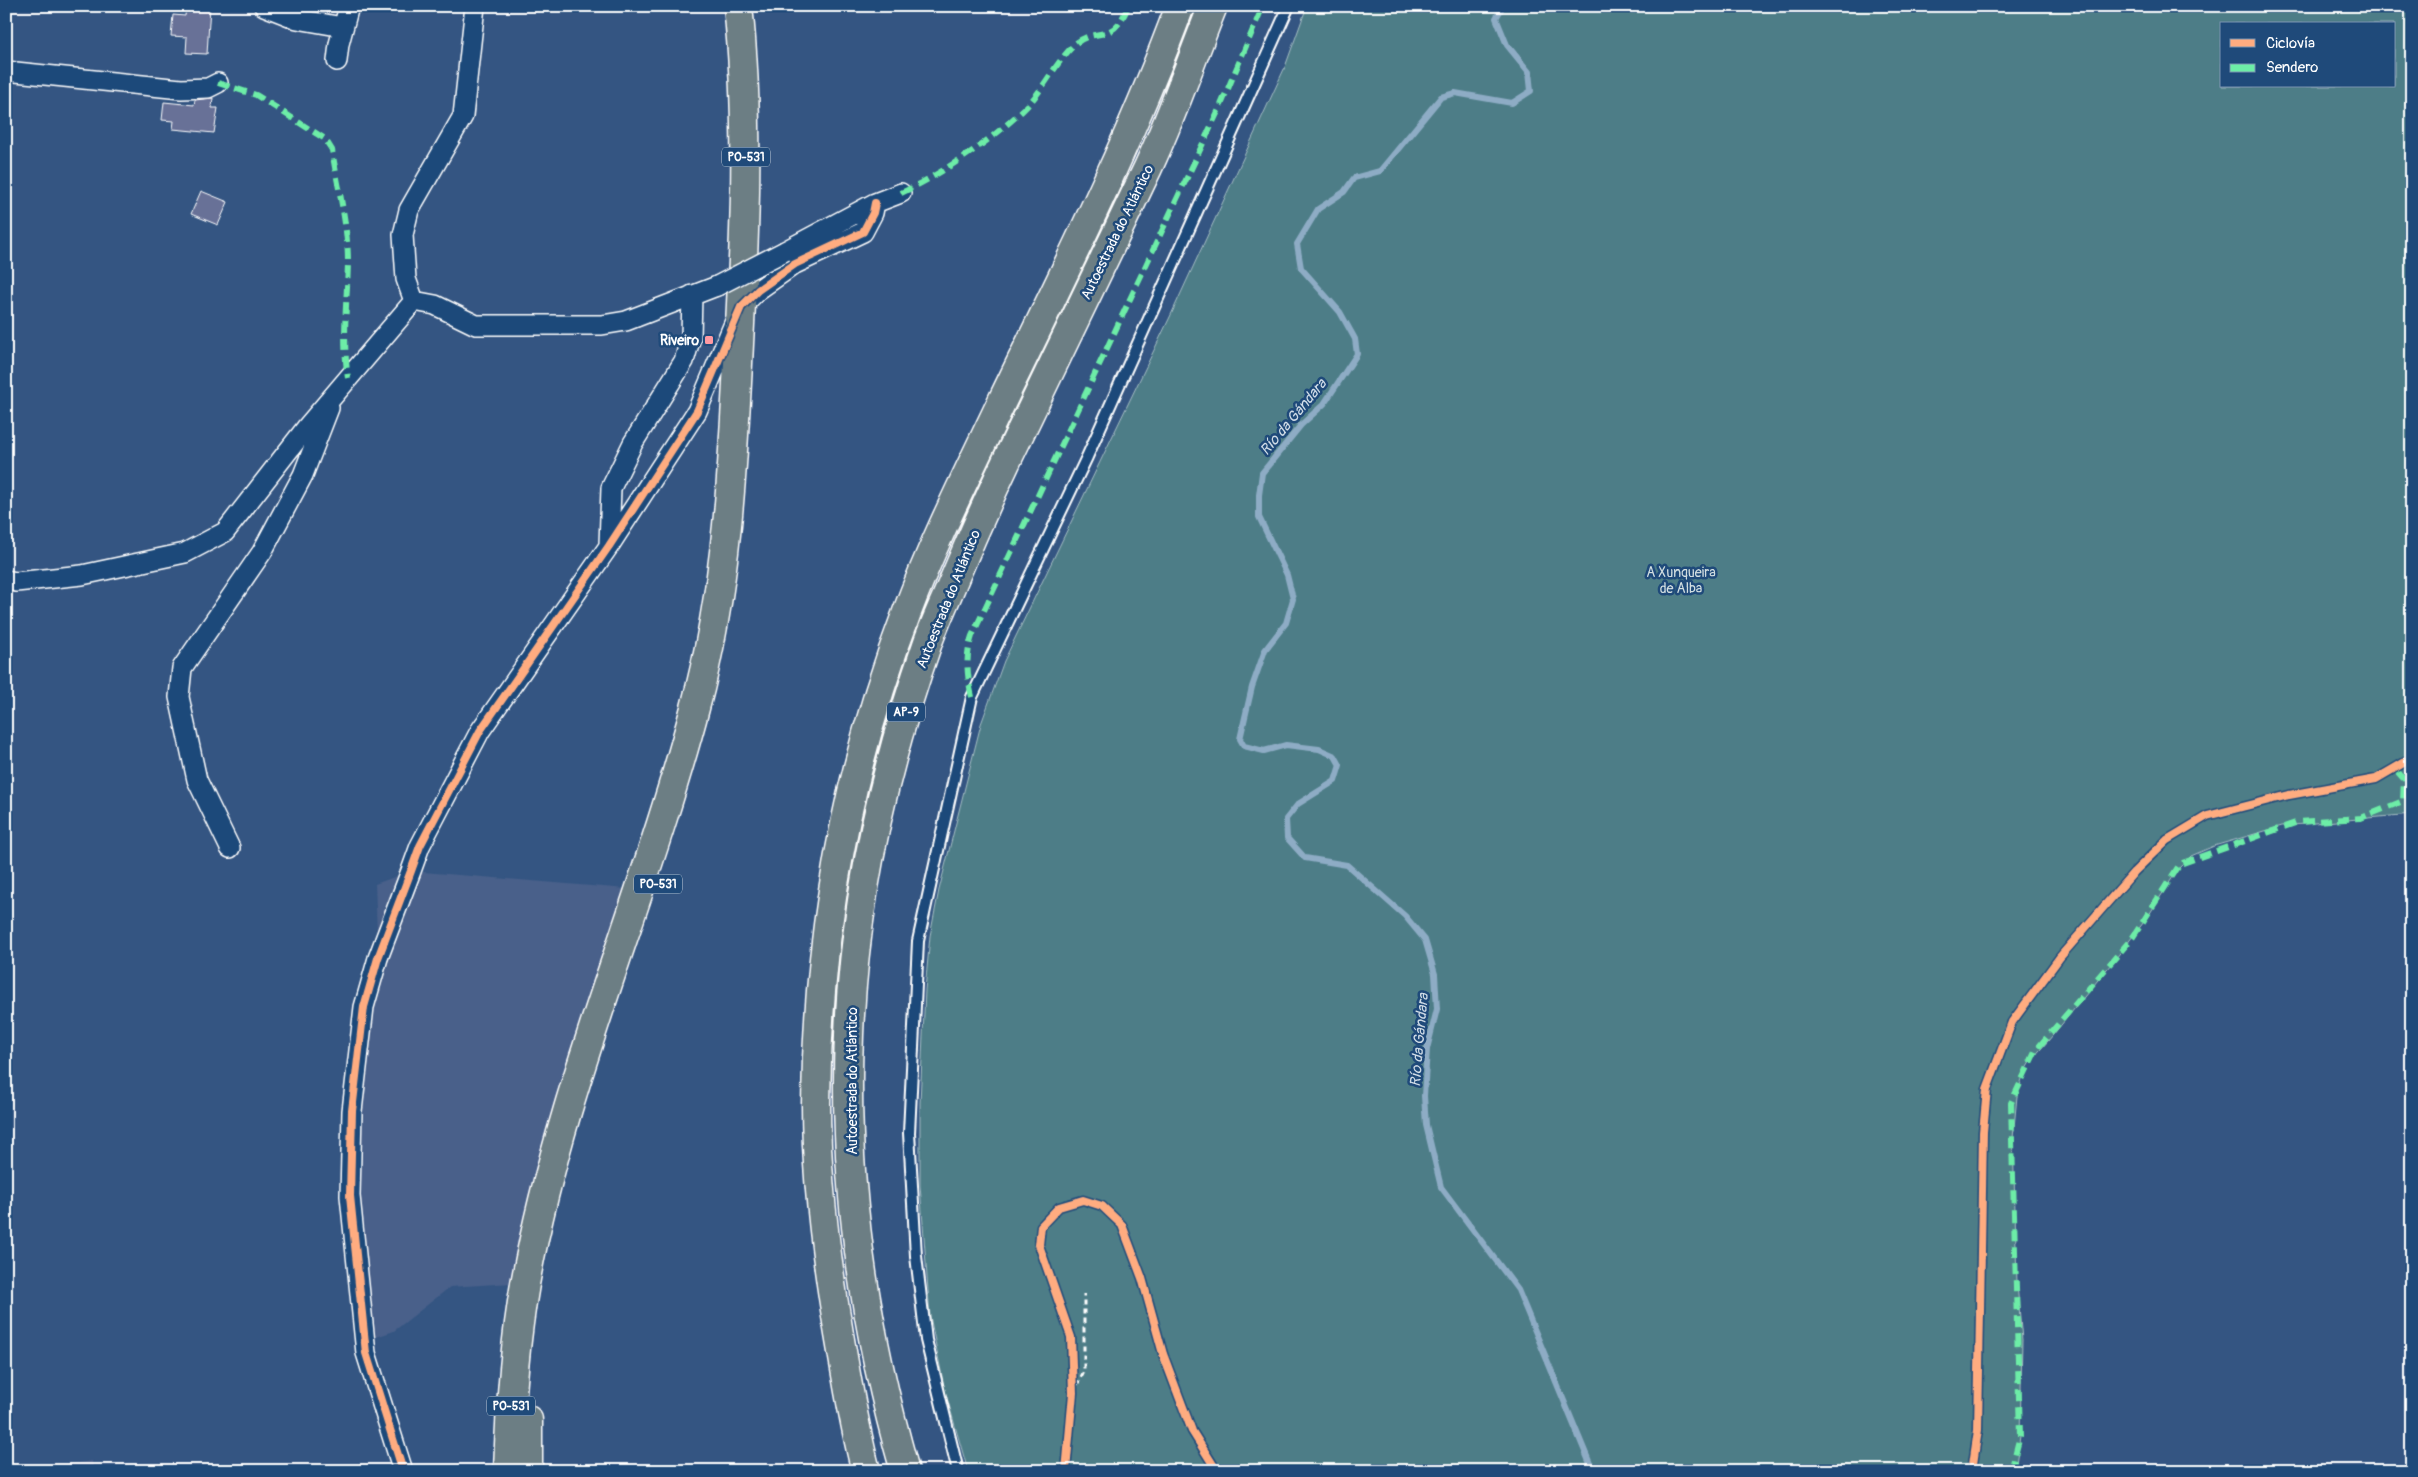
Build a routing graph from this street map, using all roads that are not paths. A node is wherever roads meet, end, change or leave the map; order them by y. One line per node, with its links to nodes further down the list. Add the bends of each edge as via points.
1 (264, 6): 9 (street, via 297,19)
2 (349, 6): 9 (street)
3 (475, 6): 17 (street, via 463,116 409,210 403,235 406,279)
4 (738, 6): 16 (main road, PO-531, via 744,62)
5 (757, 6): 16 (main road, PO-531, via 763,175)
6 (1180, 6): 25 (main road, AP-9, via 1152,81 1080,241 940,531 872,714 849,803 826,942 816,1106 828,1270)
7 (1213, 6): 26 (main road, Autoestrada do Atlántico / AP-9, via 1146,173 986,503 928,640 884,791 856,944 848,1036 850,1131 856,1224 870,1318 888,1410)
8 (1289, 6): 27 (lane, via 1087,457 972,697 918,941 909,1133 916,1256 926,1340)
9 (343, 27): 10 (street)
10 (337, 62)
11 (6, 71): 12 (street, via 181,89 208,88)
12 (218, 83)
13 (901, 193): 14 (street)
14 (875, 203): 15 (street, bridge, via 717,286); 16 (street, via 863,232 795,264)
15 (692, 295): 17 (street, via 626,321 602,325 476,325 435,305); 19 (street, via 691,337 684,361 633,443 611,488)
16 (750, 298): 19 (street, via 697,411); 23 (main road, PO-531, via 724,562 712,638 679,767 552,1167 526,1282 517,1341); 24 (main road, PO-531, via 746,500 734,600 706,732 594,1079 555,1223 543,1274 528,1379)
17 (414, 301): 18 (street)
18 (334, 395): 20 (street, via 225,532 185,553 82,575 16,582); 21 (street, via 303,475 262,552 182,668 179,697 197,780)
19 (609, 546): 22 (street, via 480,731 420,846 378,958 364,1007 352,1111 350,1196 366,1352)
20 (6, 580)
21 (230, 848)
22 (403, 1471)
23 (508, 1471)
24 (528, 1471)
25 (866, 1471)
26 (905, 1471)
27 (958, 1471)

